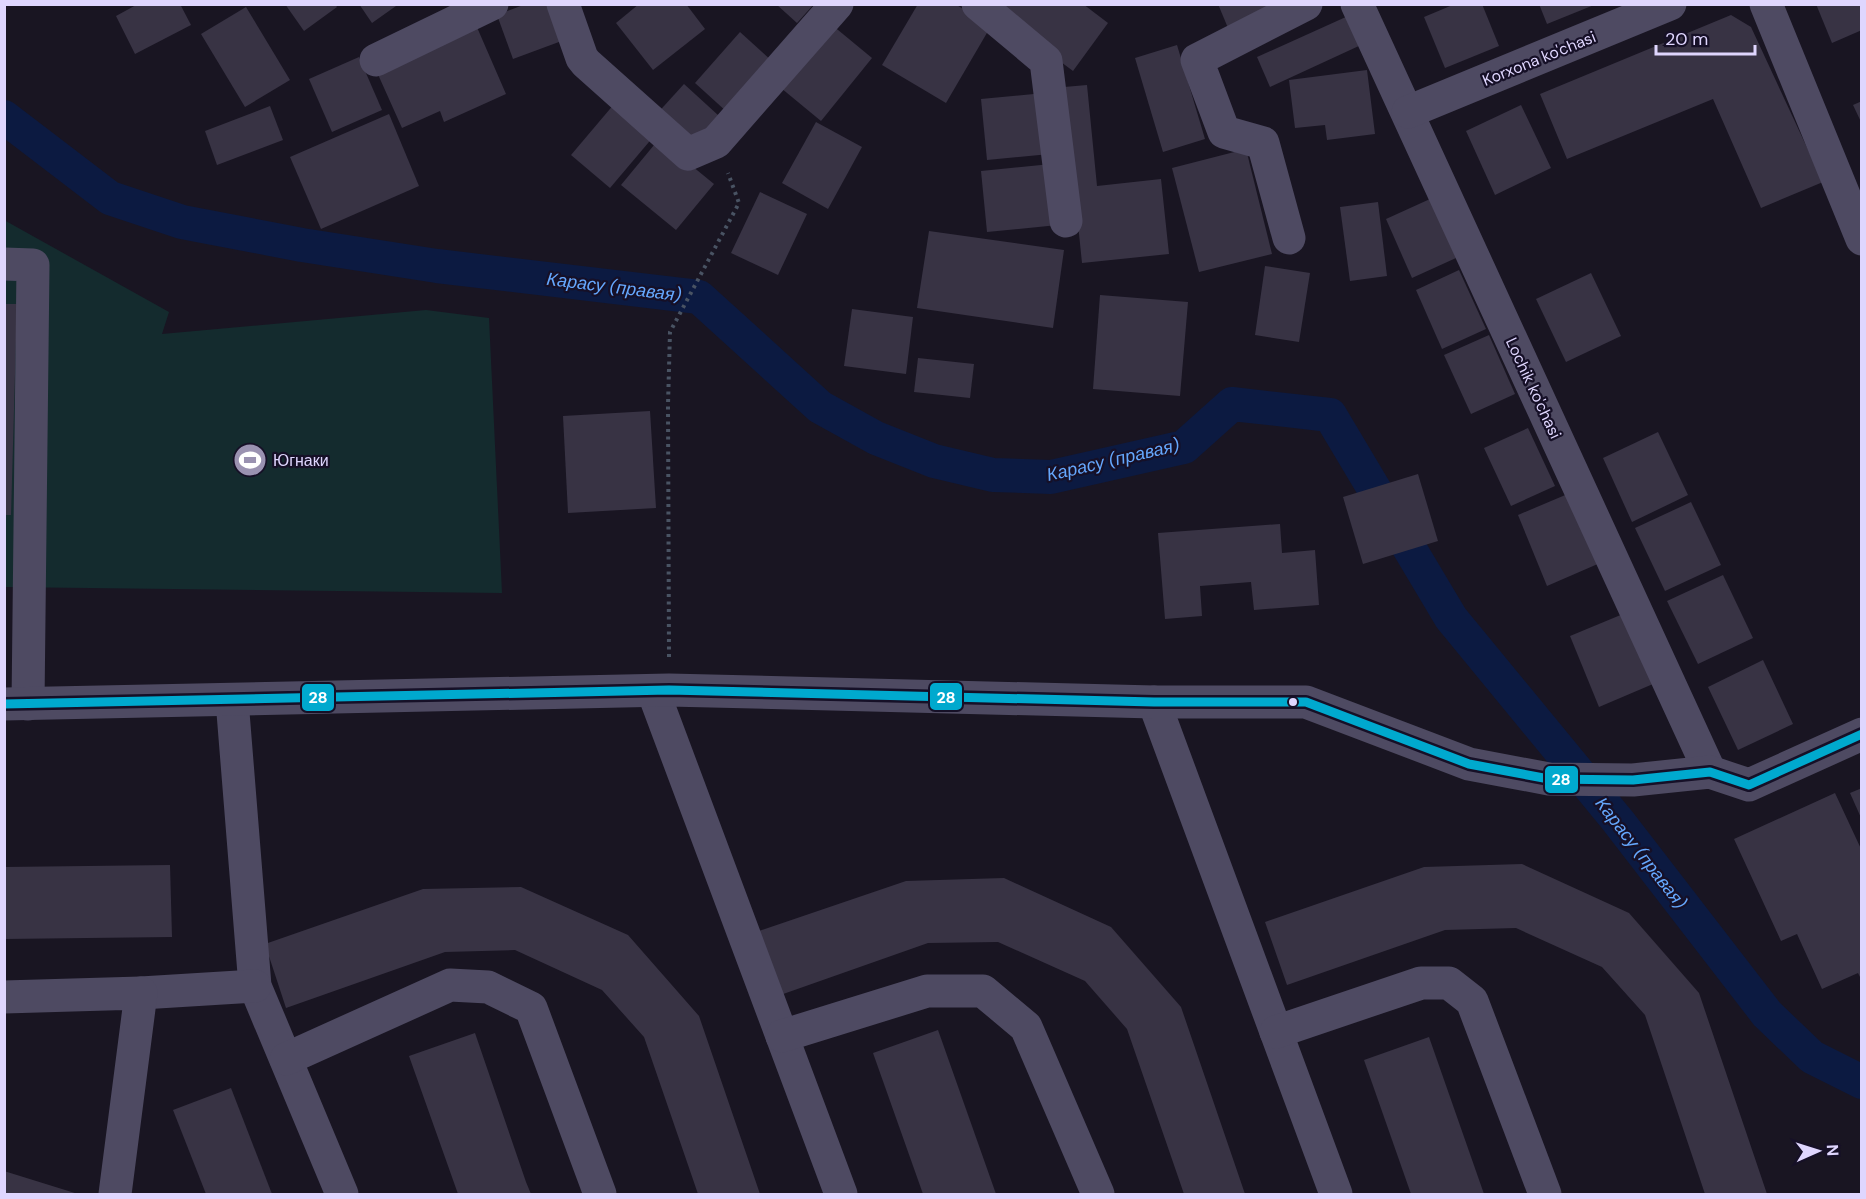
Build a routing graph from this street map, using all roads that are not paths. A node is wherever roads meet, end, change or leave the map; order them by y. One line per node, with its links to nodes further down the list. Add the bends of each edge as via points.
1 (492, 4): 9 (street)
2 (563, 4): 3 (street, via 586,63 688,154 716,142)
3 (837, 4)
4 (978, 4): 11 (street, via 1046,61)
5 (1306, 4): 12 (street, via 1197,60 1224,132 1263,143)
6 (1357, 4): 10 (street, Lochik ko'chasi)
7 (1670, 4): 10 (street, Korxona ko'chasi)
8 (1766, 4): 13 (street)
9 (376, 60)
10 (1408, 112): 21 (street, Lochik ko'chasi)
11 (1066, 221)
12 (1289, 238)
13 (1862, 239)
14 (4, 264): 15 (street, via 33,265)
15 (17, 542): 19 (street)
16 (661, 691): 17 (street); 18 (street); 26 (street)
17 (232, 700): 19 (street); 22 (street)
18 (1154, 702): 21 (street, via 1306,702 1469,764 1549,779 1633,780); 25 (street)
19 (16, 704)
20 (1862, 734): 21 (street, via 1749,785)
21 (1710, 772)
22 (255, 986): 23 (street); 27 (street)
23 (141, 993): 24 (street); 28 (street)
24 (4, 997)
25 (1276, 1032): 33 (street); 34 (street, via 1421,982 1449,983 1472,1001)
26 (782, 1036): 31 (street); 32 (street, via 927,991 983,991 1026,1026)
27 (286, 1059): 29 (street); 30 (street, via 450,985 488,987 531,1008)
28 (115, 1194)
29 (342, 1194)
30 (600, 1194)
31 (841, 1194)
32 (1098, 1194)
33 (1336, 1194)
34 (1545, 1194)

